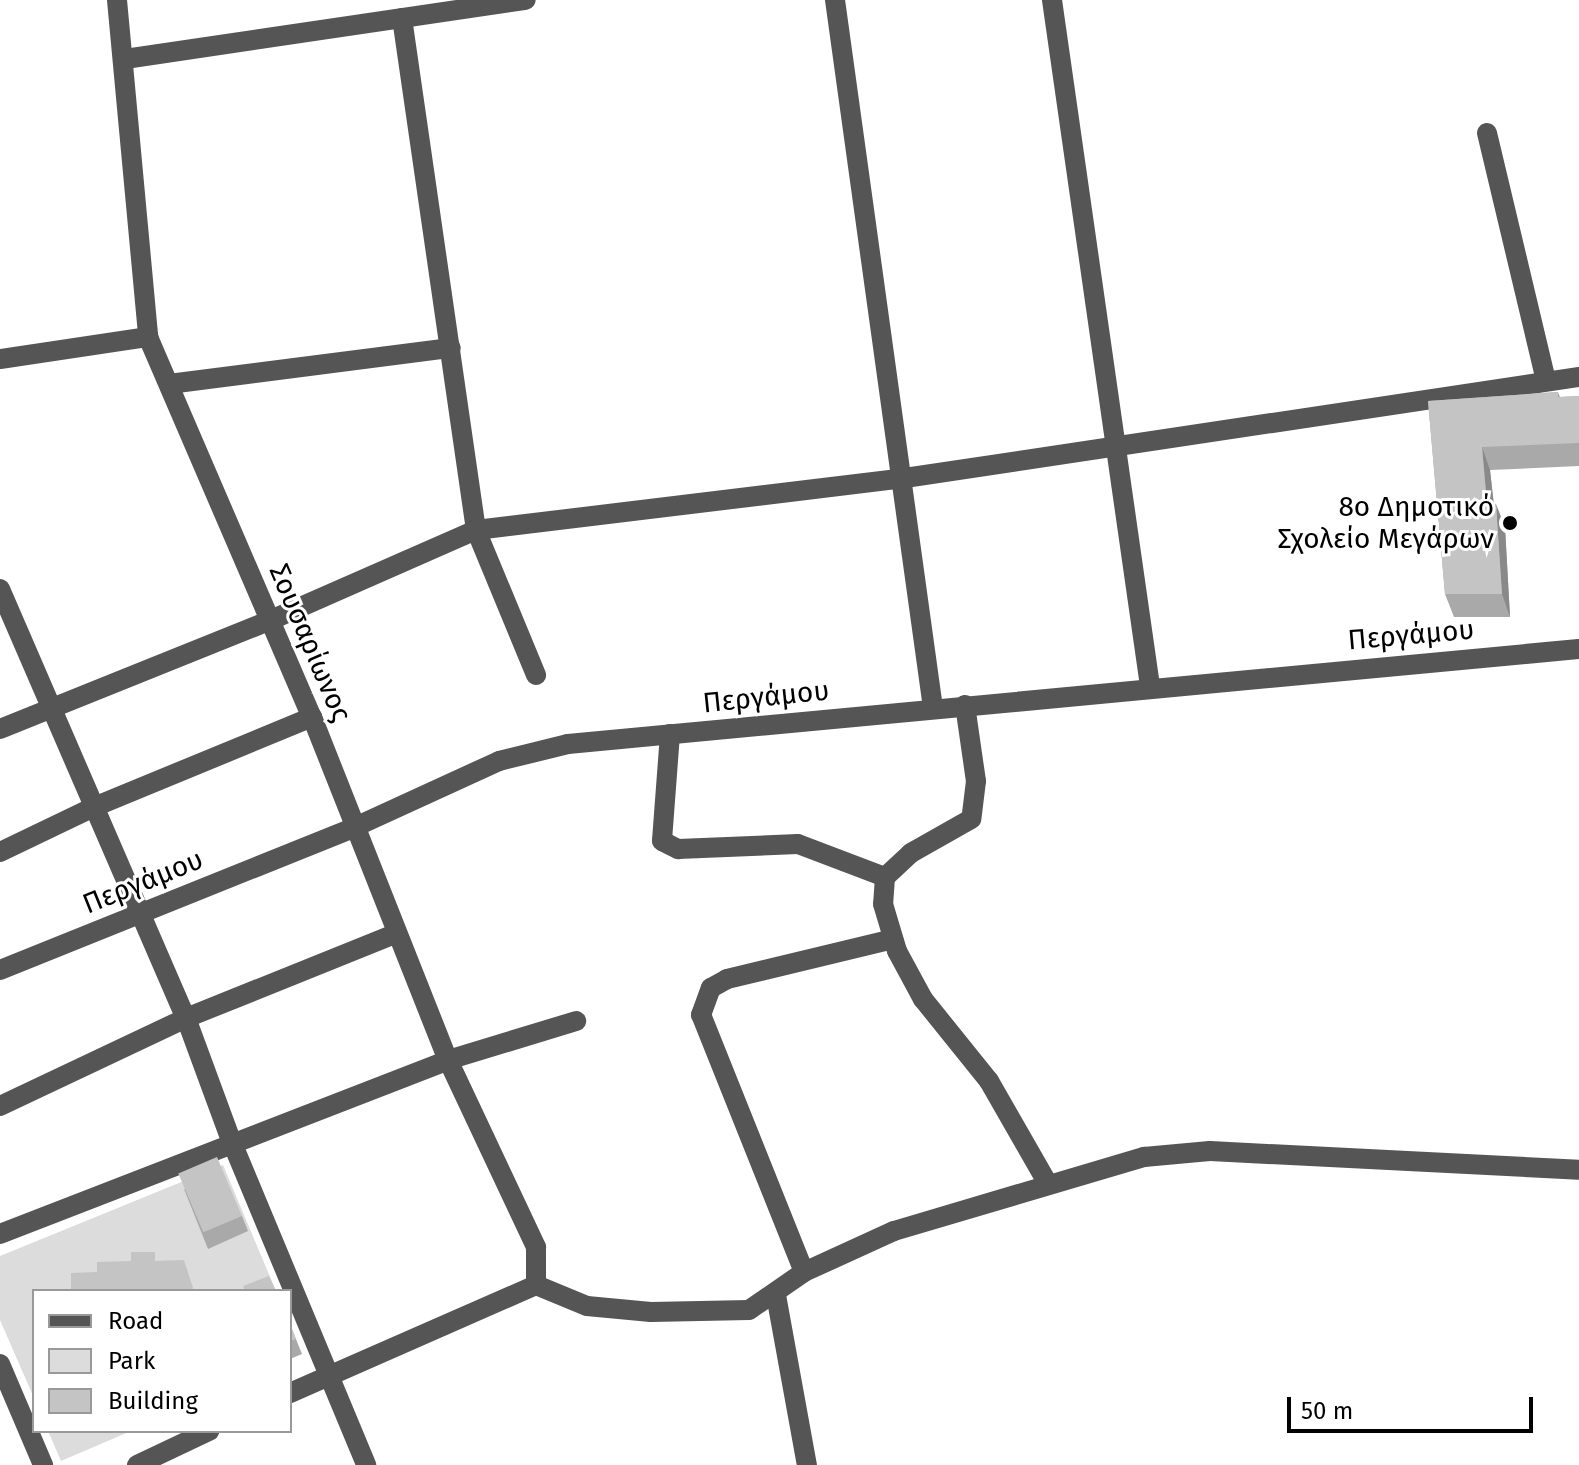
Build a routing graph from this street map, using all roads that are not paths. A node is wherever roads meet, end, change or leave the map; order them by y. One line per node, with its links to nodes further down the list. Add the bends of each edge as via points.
1 (117, 0): 6 (street, Σουσαρίωνος)
2 (526, 0): 5 (street)
3 (835, 0): 15 (street)
4 (1052, 0): 14 (street)
5 (402, 18): 6 (street); 9 (street)
6 (125, 59): 8 (street, Σουσαρίωνος)
7 (1487, 133): 12 (street)
8 (148, 337): 10 (street); 13 (street, Σουσαρίωνος)
9 (451, 348): 13 (street); 16 (street)
10 (0, 359)
11 (1579, 377): 12 (street)
12 (1546, 381): 14 (street)
13 (169, 384): 18 (street, Σουσαρίωνος)
14 (1116, 448): 15 (street); 21 (street)
15 (898, 479): 16 (street); 24 (street)
16 (476, 530): 18 (street); 20 (street)
17 (0, 589): 23 (street)
18 (271, 620): 23 (street); 25 (street, Σουσαρίωνος)
19 (1579, 649): 21 (street, Περγάμου)
20 (536, 675)
21 (1150, 686): 22 (street, Περγάμου)
22 (965, 705): 24 (street, Περγάμου); 31 (street, via 976,781 971,819 911,853)
23 (51, 707): 26 (street); 28 (street)
24 (933, 708): 27 (street, Περγάμου)
25 (312, 717): 28 (street); 29 (street, Σουσαρίωνος)
26 (0, 729)
27 (670, 734): 29 (street, Περγάμου, via 568,744 499,761); 31 (street, via 662,841 678,849 798,844)
28 (94, 807): 30 (street); 32 (street)
29 (355, 827): 32 (street, Περγάμου); 33 (street, Σουσαρίωνος)
30 (0, 852)
31 (885, 877): 34 (street, via 883,904)
32 (140, 914): 35 (street, Περγάμου); 36 (street)
33 (397, 933): 36 (street); 38 (street, Σουσαρίωνος)
34 (893, 939): 42 (street, via 923,999 989,1081); 44 (street, via 727,979 711,988 701,1015)
35 (0, 970)
36 (186, 1018): 39 (street); 40 (street)
37 (576, 1021): 38 (street)
38 (448, 1060): 40 (street); 45 (street, Σουσαρίωνος, via 536,1247)
39 (0, 1106)
40 (231, 1140): 43 (street); 48 (street)
41 (1579, 1170): 42 (street, via 1186,1151)
42 (1048, 1184): 44 (street, via 894,1231)
43 (0, 1234)
44 (804, 1272): 46 (street)
45 (536, 1285): 46 (street, via 587,1306 651,1312 749,1310); 48 (street)
46 (776, 1295): 54 (street)
47 (0, 1364): 51 (street)
48 (329, 1374): 49 (street); 53 (street)
49 (292, 1392)
50 (205, 1433): 52 (street)
51 (43, 1465)
52 (137, 1465)
53 (366, 1465)
54 (807, 1465)

